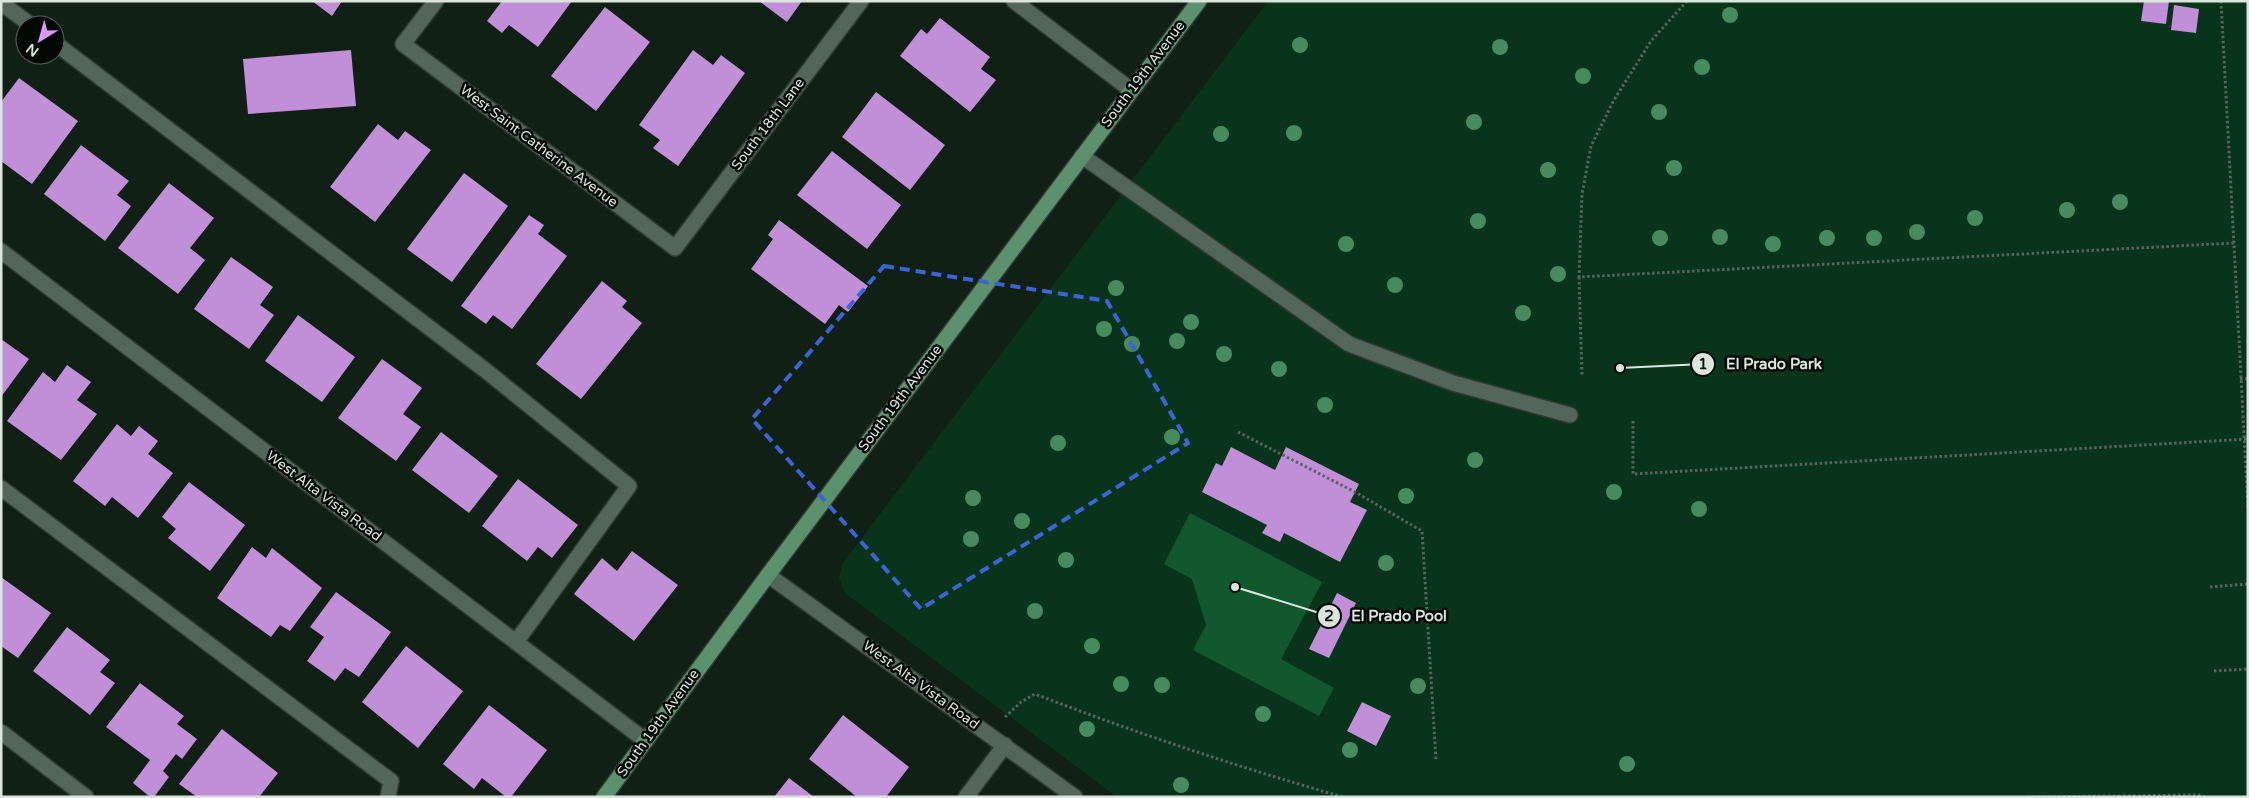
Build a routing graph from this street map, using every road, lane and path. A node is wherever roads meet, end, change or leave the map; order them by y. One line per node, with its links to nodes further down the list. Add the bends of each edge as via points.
1 (436, 1): 13 (street, West Saint Catherine Avenue, via 403,44)
2 (861, 1): 13 (street, South 18th Lane)
3 (1014, 1): 10 (street)
4 (1199, 1): 10 (main road, South 19th Avenue)
5 (1687, 1): 15 (path, via 1651,41 1590,146 1582,194)
6 (2221, 1): 12 (path)
7 (1, 3): 8 (street)
8 (17, 15)
9 (65, 52): 28 (street, via 485,370 629,486)
10 (1131, 90): 11 (main road, South 19th Avenue)
11 (1082, 156): 19 (street, via 1349,344 1454,383); 25 (main road, South 19th Avenue)
12 (2234, 244): 15 (path); 17 (path)
13 (675, 248)
14 (1, 251): 28 (street, West Alta Vista Road)
15 (1579, 277): 16 (path)
16 (1582, 376)
17 (2240, 379): 18 (path); 22 (path)
18 (2248, 379)
19 (1570, 415)
20 (1633, 421): 22 (path, via 1633,474)
21 (1238, 432): 35 (path, via 1355,492 1422,531)
22 (2246, 438): 24 (path)
23 (1, 488): 37 (street, via 391,781)
24 (2248, 508)
25 (768, 575): 32 (street, West Alta Vista Road); 33 (main road, South 19th Avenue)
26 (2248, 584): 27 (path)
27 (2210, 587)
28 (516, 642): 33 (street, West Alta Vista Road)
29 (2248, 669): 30 (path)
30 (2214, 670)
31 (1, 732): 36 (street)
32 (989, 733): 34 (street, West Alta Vista Road); 41 (path, via 1021,702 1035,694 1248,770)
33 (646, 741): 38 (main road, South 19th Avenue)
34 (1005, 745): 39 (street); 40 (street, West Alta Vista Road)
35 (1436, 760)
36 (86, 797)
37 (388, 797)
38 (604, 797)
39 (966, 797)
40 (1074, 797)
41 (1343, 797)
42 (2028, 797): 43 (path, via 2100,794)
43 (2205, 797)

